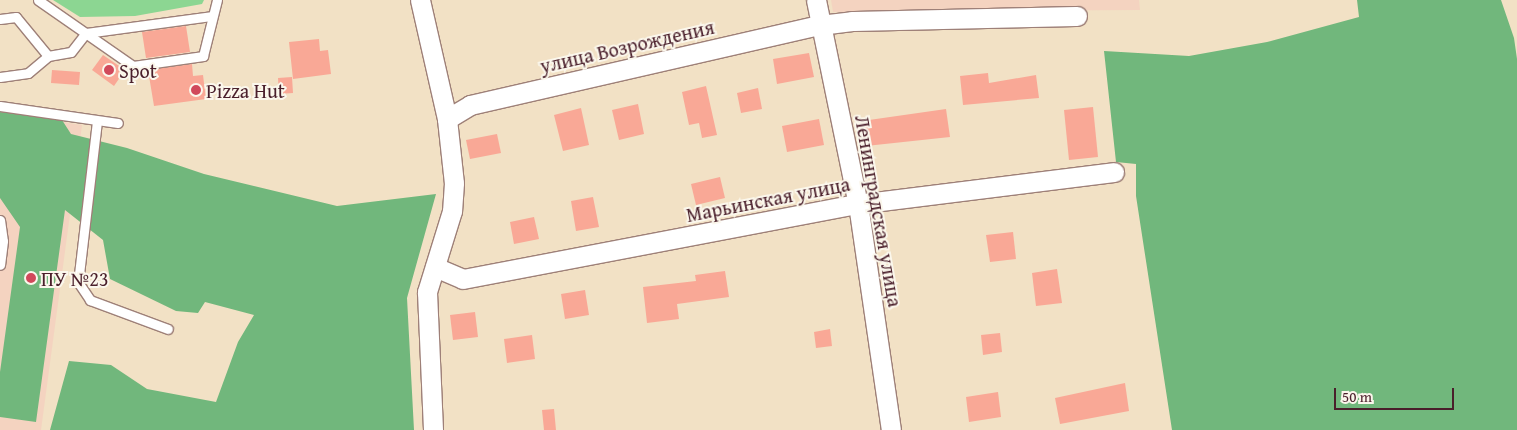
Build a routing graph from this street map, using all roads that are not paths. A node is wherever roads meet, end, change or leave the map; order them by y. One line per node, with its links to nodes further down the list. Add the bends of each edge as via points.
1 (38, 0): 9 (lane)
2 (217, 0): 5 (lane)
3 (420, 0): 13 (street)
4 (816, 0): 8 (street, Ленинградская улица)
5 (211, 16): 9 (lane); 9 (lane, via 202,56 141,65 133,66)
6 (1077, 16): 8 (street, улица Возрождения, via 852,21)
7 (0, 19): 10 (lane, via 16,17)
8 (820, 25): 13 (street, улица Возрождения, via 470,105); 17 (street, Ленинградская улица)
9 (86, 33): 10 (lane, via 71,52)
10 (48, 56): 11 (lane, via 28,73)
11 (0, 76)
12 (0, 106): 14 (lane)
13 (447, 119): 20 (street, via 454,183 452,211)
14 (97, 121): 15 (lane); 21 (lane, via 78,282 90,300)
15 (118, 123)
16 (1114, 172): 17 (street, Марьинская улица)
17 (858, 204): 20 (street, Марьинская улица, via 463,279); 23 (street, Ленинградская улица)
18 (0, 220): 19 (lane, via 3,241)
19 (0, 265)
20 (435, 267): 22 (street, via 427,292)
21 (168, 329)
22 (433, 430)
23 (891, 430)

